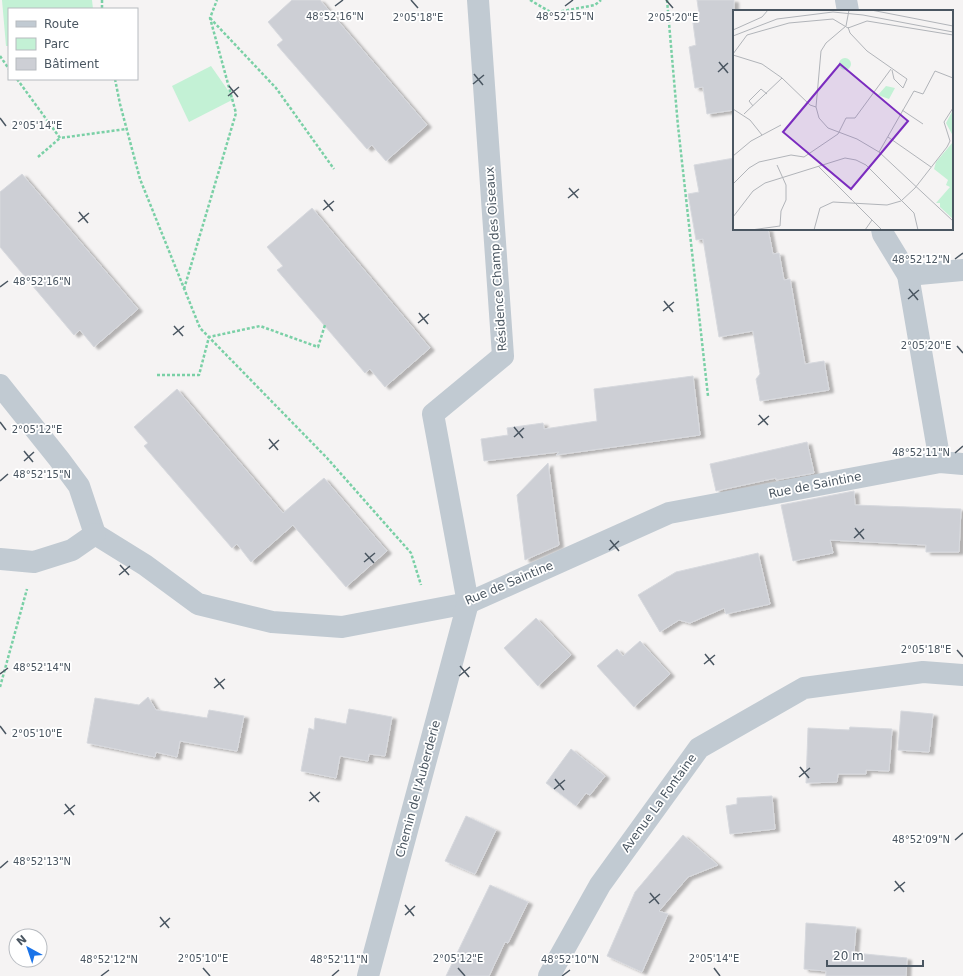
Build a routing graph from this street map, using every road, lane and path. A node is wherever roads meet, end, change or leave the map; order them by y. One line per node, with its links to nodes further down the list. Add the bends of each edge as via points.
1 (217, 0): 8 (path)
2 (478, 0): 31 (street, Résidence Champ des Oiseaux, via 503,356 433,414)
3 (530, 0): 4 (path, via 552,13 594,4)
4 (601, 0)
5 (667, 0): 25 (path, via 678,126)
6 (846, 0): 7 (street)
7 (848, 10)
8 (210, 18): 16 (path, via 276,88); 20 (path, via 236,113)
9 (0, 56): 10 (path)
10 (8, 68)
11 (18, 80): 14 (path)
12 (115, 80): 13 (path)
13 (126, 129): 14 (path); 20 (path, via 140,179)
14 (60, 138): 15 (path)
15 (38, 157)
16 (334, 169)
17 (882, 230): 19 (street)
18 (963, 270): 19 (street)
19 (908, 275): 26 (street)
20 (184, 290): 22 (path, via 200,328)
21 (325, 325): 22 (path, via 318,347 260,326)
22 (209, 337): 23 (path, via 200,375); 32 (path, via 327,458 411,553)
23 (157, 375)
24 (0, 385): 28 (street, via 79,486)
25 (708, 396)
26 (940, 462): 27 (street, Rue de Saintine); 31 (street, Rue de Saintine, via 669,513)
27 (963, 464)
28 (95, 534): 30 (street, via 72,550); 32 (street, Rue de Saintine, via 145,565 198,604 272,622 342,627)
29 (0, 559): 30 (street)
30 (34, 562): 34 (path)
31 (468, 602): 32 (street, Rue de Saintine); 35 (street, Chemin de l'Auberderie)
32 (429, 610)
33 (963, 675): 36 (street, Avenue La Fontaine, via 924,672 804,688 699,748 600,885)
34 (0, 687)
35 (368, 976)
36 (549, 976)

